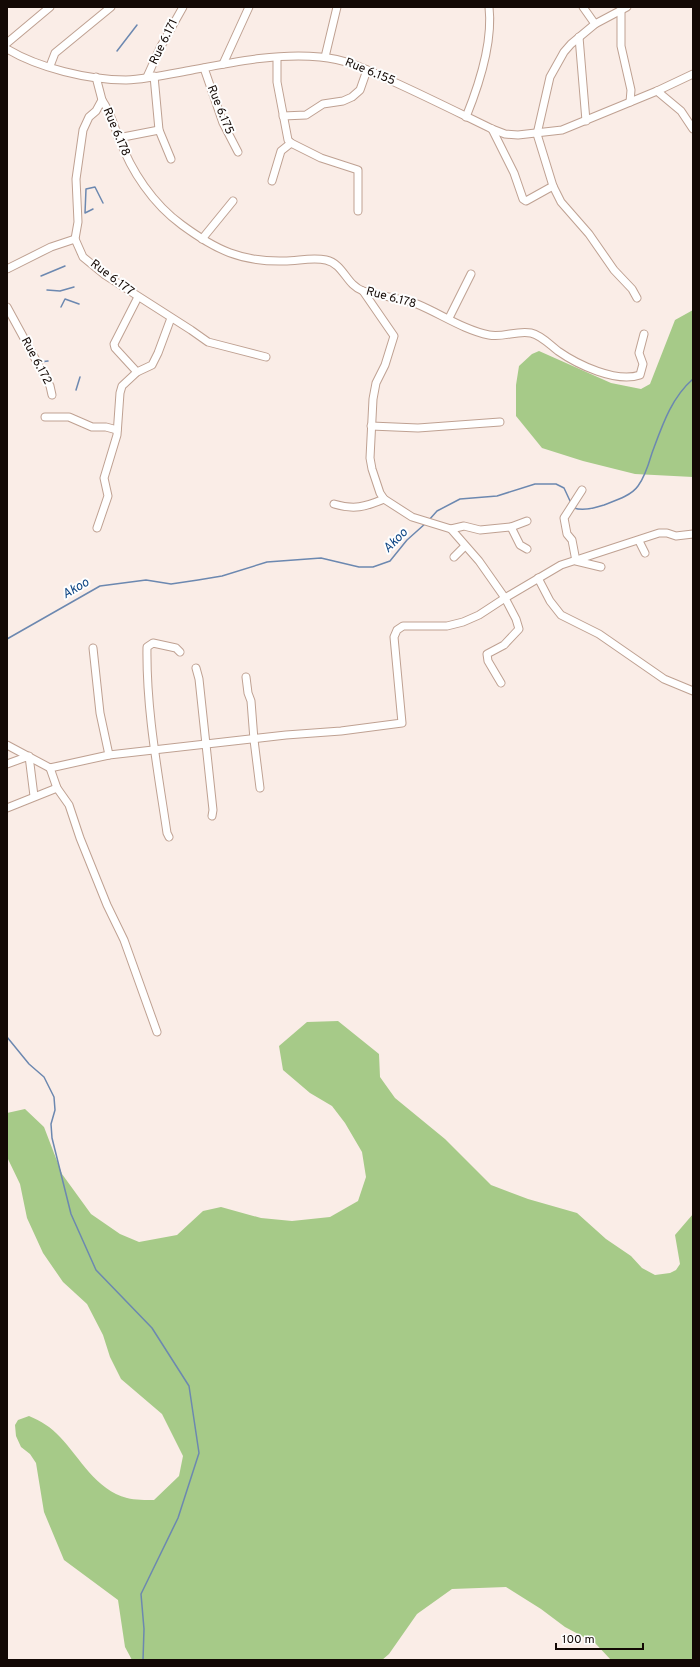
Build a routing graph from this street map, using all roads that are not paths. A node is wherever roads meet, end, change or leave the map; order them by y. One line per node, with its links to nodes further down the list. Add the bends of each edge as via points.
1 (50, 7): 11 (street)
2 (111, 7): 16 (street, via 55,53)
3 (183, 7): 21 (street, Rue 6.171, via 160,48)
4 (249, 7): 15 (street)
5 (337, 7): 13 (street)
6 (489, 7): 26 (street, via 490,20 484,56 476,92)
7 (584, 7): 9 (street)
8 (624, 8): 9 (street); 24 (street, via 621,46 631,90)
9 (595, 24): 10 (street)
10 (579, 38): 27 (street); 31 (street, via 564,52 550,77)
11 (7, 43)
12 (7, 49): 16 (street, Rue 6.155)
13 (325, 57): 14 (street, Rue 6.155); 18 (street, Rue 6.155)
14 (277, 58): 15 (street, Rue 6.155); 25 (street, via 277,82)
15 (223, 64): 17 (street, Rue 6.155)
16 (50, 66): 20 (street, Rue 6.155)
17 (204, 68): 21 (street, Rue 6.155); 34 (street, Rue 6.175, via 223,123)
18 (367, 70): 25 (street, via 360,90 352,97 323,104 306,115); 26 (street, Rue 6.155)
19 (693, 74): 22 (street, Rue 6.155)
20 (96, 77): 21 (street, Rue 6.155, via 126,80); 23 (street)
21 (151, 77): 29 (street)
22 (657, 91): 24 (street, Rue 6.155); 28 (street, via 681,111)
23 (102, 100): 32 (street, Rue 6.178, via 110,112); 40 (street, via 89,117 84,130 76,179 78,222)
24 (630, 102): 27 (street, Rue 6.155)
25 (283, 116): 33 (street)
26 (466, 117): 30 (street, Rue 6.155)
27 (586, 121): 31 (street, Rue 6.155, via 562,130)
28 (693, 129)
29 (159, 130): 32 (street); 35 (street)
30 (492, 130): 31 (street, Rue 6.155, via 505,134); 37 (street, via 514,173 523,199 526,201)
31 (537, 134): 37 (street)
32 (118, 138): 41 (street, Rue 6.178, via 147,190 166,212)
33 (291, 143): 36 (street, via 282,151); 39 (street, via 321,158 358,170)
34 (238, 152)
35 (171, 159)
36 (272, 181)
37 (553, 186): 46 (street, via 561,202 589,234)
38 (233, 201): 41 (street)
39 (358, 211)
40 (75, 239): 42 (street); 45 (street, Rue 6.177, via 84,257)
41 (202, 239): 44 (street, Rue 6.178, via 237,257 283,261 315,259 334,262 353,285)
42 (7, 269)
43 (472, 274): 49 (street)
44 (363, 291): 49 (street, Rue 6.178, via 398,298); 56 (street, via 394,336 374,390)
45 (138, 297): 48 (street, Rue 6.177); 52 (street, via 114,344)
46 (637, 298)
47 (7, 307): 53 (street, Rue 6.172, via 50,386)
48 (171, 318): 51 (street, Rue 6.177, via 204,341); 52 (street, via 152,365)
49 (449, 318): 50 (street, Rue 6.178, via 471,330 489,335 531,333 588,368 610,375 633,378 640,375 643,364 639,353)
50 (644, 334)
51 (266, 357)
52 (138, 372): 57 (street, via 122,386)
53 (52, 395)
54 (45, 418): 57 (street, via 69,417 92,427)
55 (500, 422): 56 (street, via 418,428)
56 (371, 426): 59 (street, via 370,458)
57 (117, 430): 63 (street, via 111,461 104,478 108,496)
58 (582, 490): 71 (street, via 564,518)
59 (384, 499): 60 (street, via 364,508); 64 (street, via 412,517)
60 (334, 504)
61 (527, 521): 62 (street)
62 (511, 527): 64 (street, via 480,530 464,526); 68 (street, via 520,544)
63 (97, 528)
64 (451, 529): 67 (street)
65 (693, 534): 66 (street, via 676,536 659,533)
66 (639, 541): 69 (street); 71 (street)
67 (465, 546): 70 (street); 74 (street)
68 (527, 549)
69 (645, 553)
70 (454, 556)
71 (576, 561): 72 (street); 73 (street, via 561,565)
72 (601, 567)
73 (538, 578): 74 (street); 80 (street, via 561,615 599,634 664,679)
74 (505, 598): 79 (street, via 519,630 504,644 487,654 488,661); 81 (street, via 480,615 463,622 447,626 403,626 396,630 394,637 402,723)
75 (93, 648): 85 (street, via 100,713)
76 (180, 652): 84 (street, via 176,648 153,643 147,647)
77 (196, 668): 83 (street)
78 (246, 676): 81 (street, via 248,693 252,701)
79 (501, 682)
80 (693, 692)
81 (254, 740): 83 (street); 90 (street)
82 (7, 745): 86 (street)
83 (205, 745): 84 (street); 93 (street)
84 (155, 751): 85 (street); 94 (street)
85 (109, 755): 88 (street)
86 (29, 756): 87 (street); 88 (street); 91 (street)
87 (7, 764)
88 (50, 768): 89 (street)
89 (57, 788): 91 (street); 95 (street, via 70,805 80,838 124,940)
90 (260, 788)
91 (34, 796): 92 (street)
92 (7, 808)
93 (212, 816)
94 (169, 837)
95 (157, 1032)

